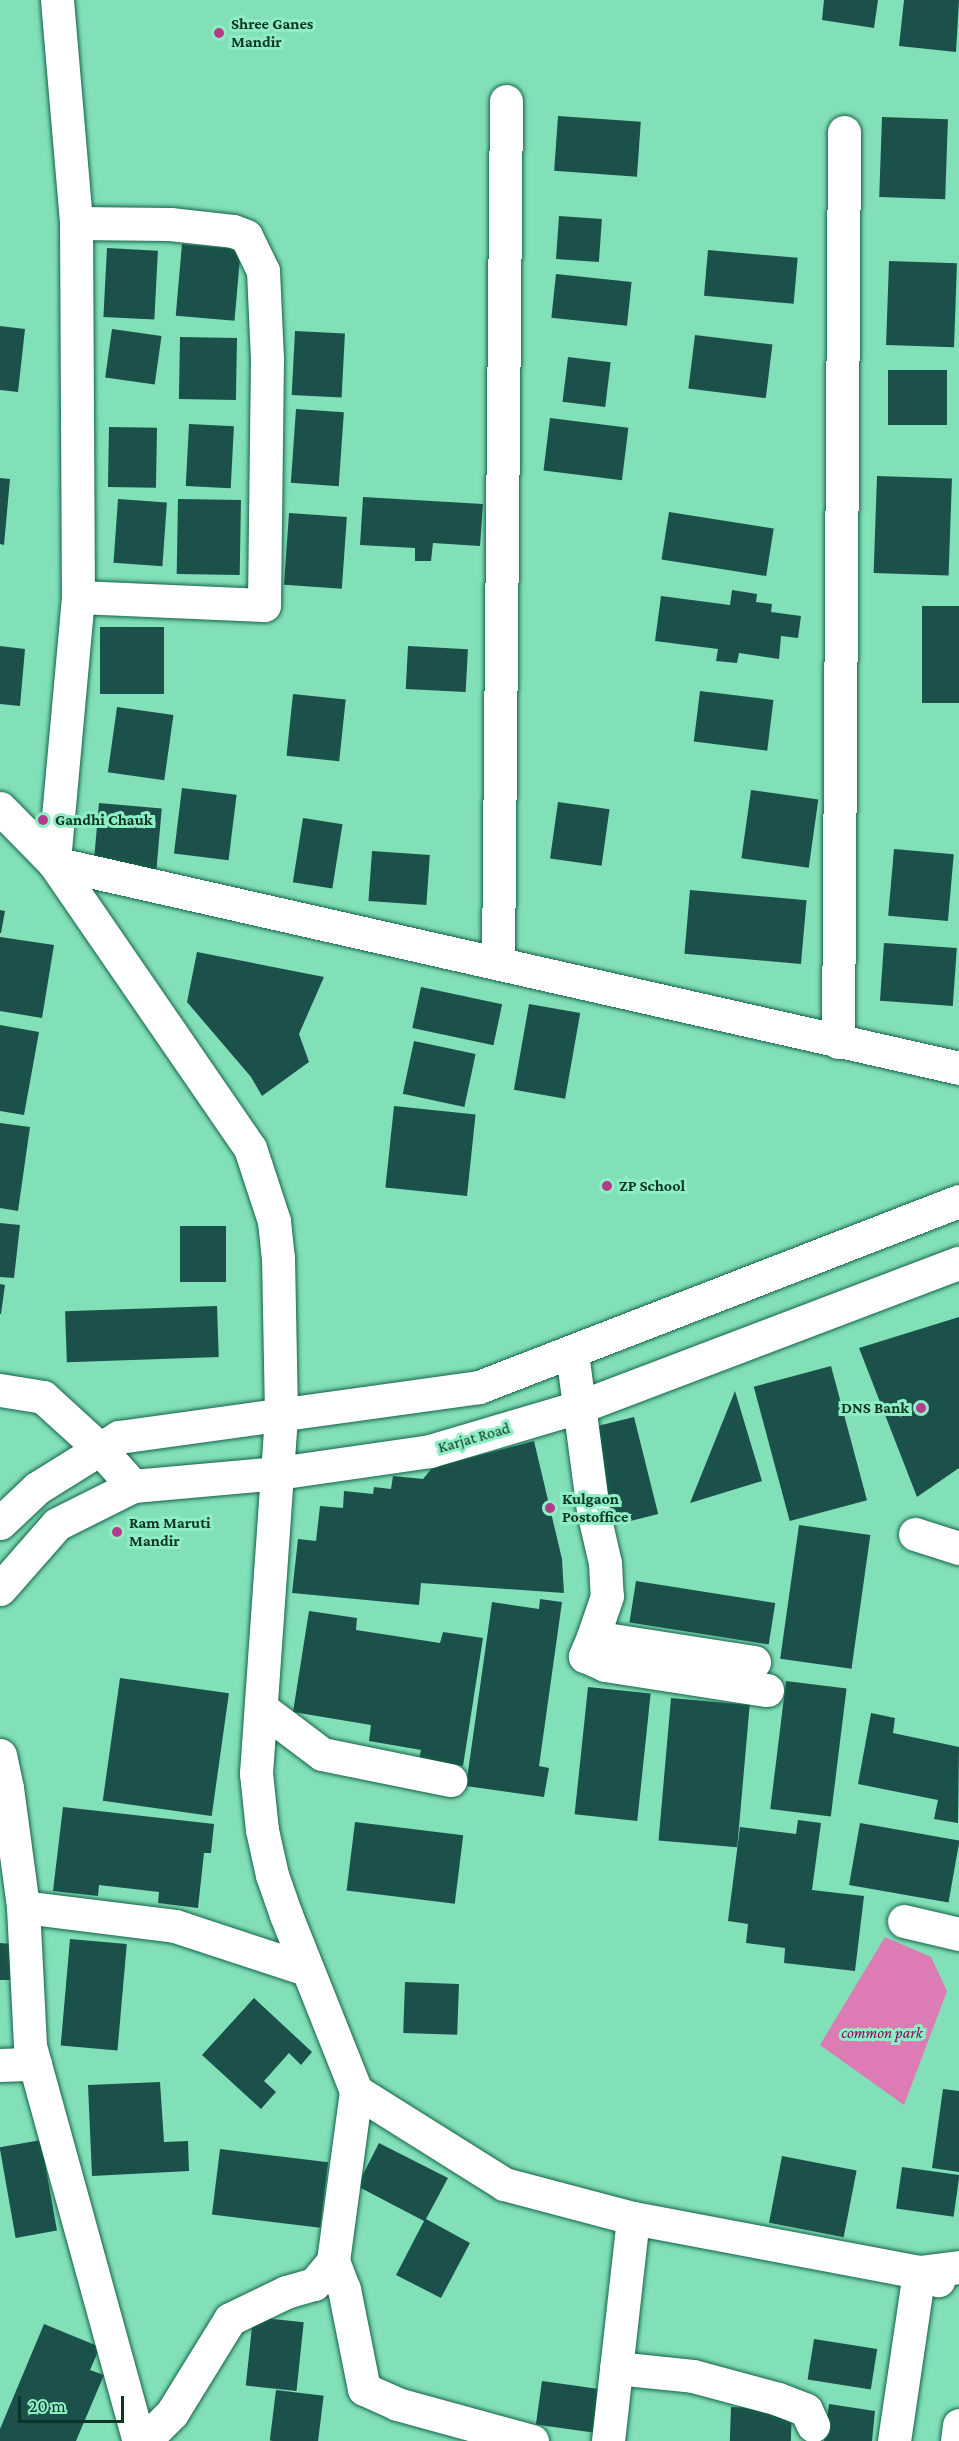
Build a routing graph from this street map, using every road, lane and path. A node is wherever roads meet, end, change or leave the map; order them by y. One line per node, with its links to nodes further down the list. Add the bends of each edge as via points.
1 (57, 0): 4 (street)
2 (506, 101): 8 (street)
3 (844, 132): 9 (street)
4 (76, 223): 5 (street); 5 (street, via 170,224 246,236 263,271 267,358 264,605)
5 (78, 597): 7 (street)
6 (0, 808): 7 (street)
7 (54, 863): 8 (street); 16 (street, via 250,1148 274,1221)
8 (498, 963): 9 (street)
9 (838, 1042): 10 (street)
10 (959, 1068)
11 (959, 1201): 13 (street)
12 (959, 1263): 15 (street, Karjat Road)
13 (572, 1353): 15 (street); 16 (street, via 479,1387)
14 (0, 1390): 17 (street, via 43,1397)
15 (579, 1407): 18 (street, Karjat Road, via 430,1451); 24 (street, via 593,1511 605,1563 607,1596 593,1637)
16 (282, 1416): 17 (street, via 119,1437); 18 (street)
17 (100, 1449): 19 (street); 20 (street, via 37,1488)
18 (278, 1473): 19 (street, Karjat Road); 25 (street)
19 (133, 1486): 23 (street, Karjat Road, via 57,1524)
20 (0, 1523)
21 (915, 1534): 22 (street)
22 (959, 1548)
23 (0, 1589)
24 (761, 1676)
25 (261, 1708): 27 (street, via 322,1754); 31 (street, via 256,1773 262,1830 272,1875)
26 (0, 1755): 28 (street)
27 (450, 1780)
28 (23, 1907): 31 (street, via 175,1926); 32 (street, via 30,2046)
29 (904, 1921): 30 (street)
30 (959, 1934)
31 (306, 1969): 34 (street)
32 (35, 2064): 33 (street); 43 (street)
33 (0, 2065)
34 (356, 2091): 35 (street, via 504,2184); 36 (street)
35 (633, 2218): 38 (street); 40 (street)
36 (333, 2261): 44 (street, via 314,2284 286,2292 230,2319 172,2413); 45 (street, via 344,2289 364,2389 397,2404)
37 (959, 2266): 38 (street)
38 (919, 2272): 39 (street); 47 (street)
39 (959, 2288)
40 (616, 2368): 41 (street, via 693,2376 778,2398 806,2410); 46 (street)
41 (813, 2425)
42 (959, 2425): 48 (street)
43 (139, 2441)
44 (144, 2441)
45 (532, 2441)
46 (608, 2441)
47 (894, 2441)
48 (957, 2441)

